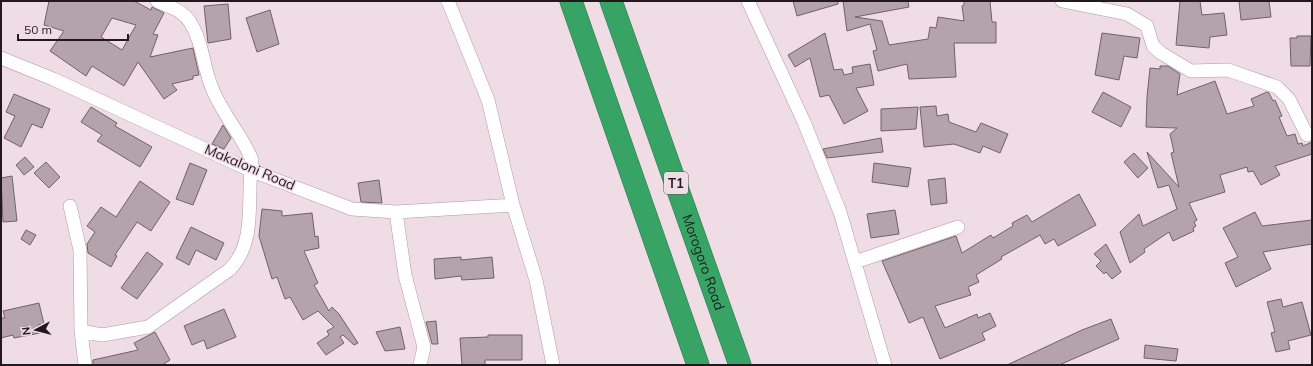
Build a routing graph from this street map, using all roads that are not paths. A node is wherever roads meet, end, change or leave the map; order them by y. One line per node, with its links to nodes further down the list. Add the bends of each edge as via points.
1 (157, 1): 9 (street, via 179,11 190,21 198,36 212,88 252,160)
2 (448, 1): 10 (street, via 488,100)
3 (571, 1): 19 (highway)
4 (611, 1): 20 (highway, Morogoro Road / T1)
5 (748, 1): 14 (street, via 804,122 840,212)
6 (1062, 1): 8 (street, via 1127,14 1147,26 1152,46 1191,71 1228,70 1277,87 1289,99)
7 (1, 58): 9 (street, Makaloni Road, via 53,78)
8 (1307, 135)
9 (250, 170): 12 (street, Makaloni Road, via 352,208); 15 (street, via 246,240 232,267 148,327 102,335)
10 (513, 205): 12 (street, Makaloni Road); 18 (street, via 536,280)
11 (70, 206): 15 (street, via 80,250)
12 (396, 212): 17 (street, via 405,276 424,347)
13 (958, 227): 14 (street)
14 (855, 262): 21 (street)
15 (81, 331): 16 (street)
16 (85, 365)
17 (420, 365)
18 (553, 365)
19 (698, 365)
20 (740, 365)
21 (885, 365)

